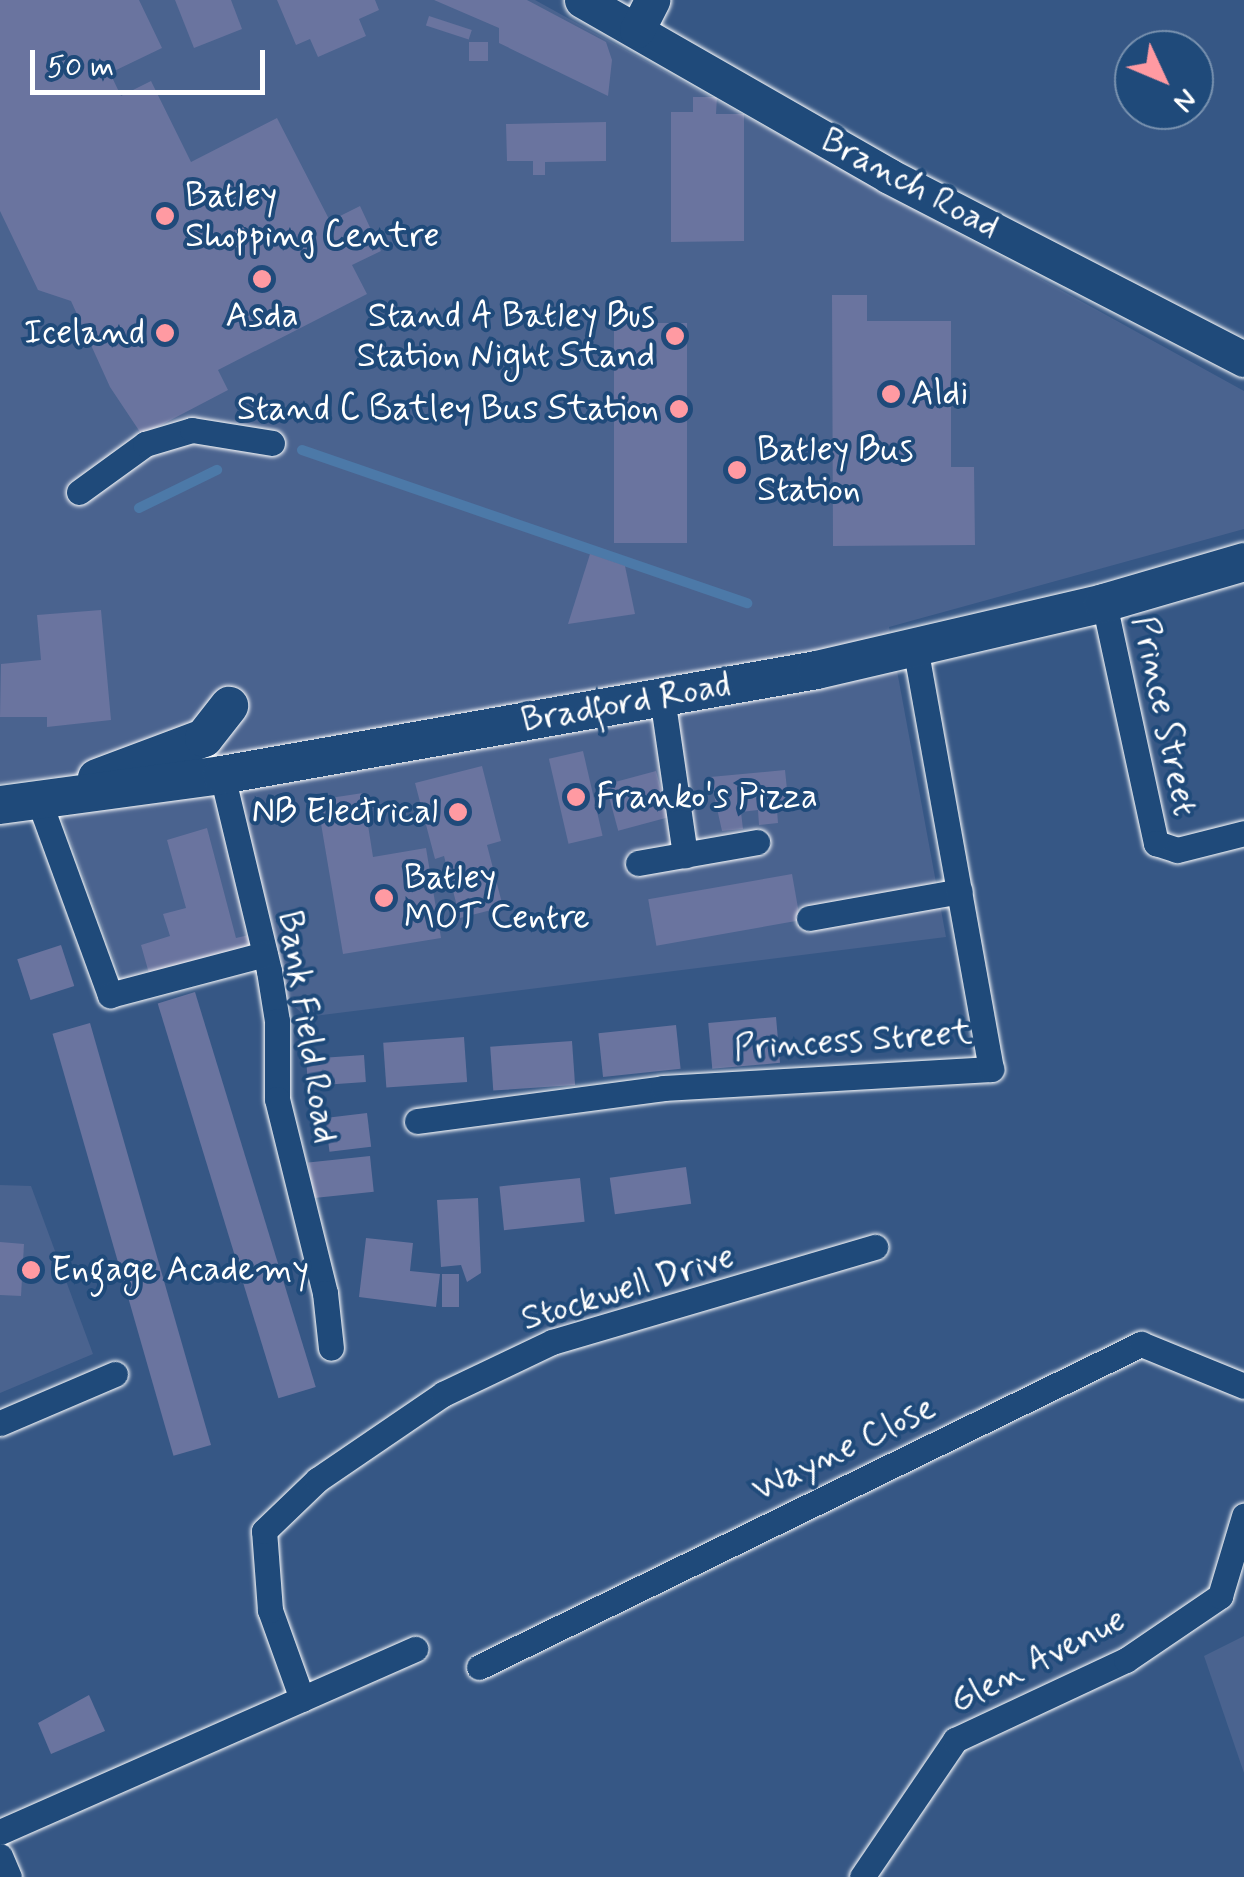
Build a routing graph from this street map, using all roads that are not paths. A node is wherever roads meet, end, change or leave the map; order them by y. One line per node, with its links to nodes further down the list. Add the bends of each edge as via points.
1 (582, 0): 2 (street, Branch Road)
2 (644, 15): 3 (street, Branch Road, via 889,176)
3 (1244, 359)
4 (272, 444): 5 (street, via 192,430 144,444)
5 (80, 492)
6 (1244, 562): 7 (main road, Bradford Road)
7 (1104, 604): 8 (main road, Bradford Road); 14 (street, Prince Street, via 1156,843 1177,850)
8 (914, 648): 9 (main road, Bradford Road); 18 (street, Princess Street)
9 (662, 697): 11 (main road, Bradford Road); 16 (street)
10 (228, 706): 12 (main road, via 204,738)
11 (222, 775): 12 (main road, Bradford Road); 20 (street, Bank Field Road)
12 (39, 801): 13 (main road, Bradford Road); 20 (street, via 110,995)
13 (0, 806)
14 (1244, 834)
15 (757, 842): 16 (street)
16 (684, 855): 17 (street)
17 (638, 863)
18 (960, 892): 19 (street); 21 (street, Princess Street, via 991,1069 663,1088)
19 (810, 918)
20 (265, 954): 23 (street, Bank Field Road, via 278,1022 277,1099 325,1293)
21 (417, 1121)
22 (875, 1247): 30 (street, Stockwell Drive, via 552,1342 443,1394 317,1480 264,1531 270,1610)
23 (331, 1348)
24 (116, 1374): 26 (street)
25 (1244, 1386): 29 (street, Wayne Close, via 1141,1344)
26 (0, 1423)
27 (1244, 1516): 34 (street, Glen Avenue, via 1220,1596 1126,1660 955,1740)
28 (415, 1649): 30 (street)
29 (479, 1667)
30 (302, 1698): 31 (street)
31 (0, 1832)
32 (0, 1856): 33 (street)
33 (9, 1877)
34 (862, 1877)

